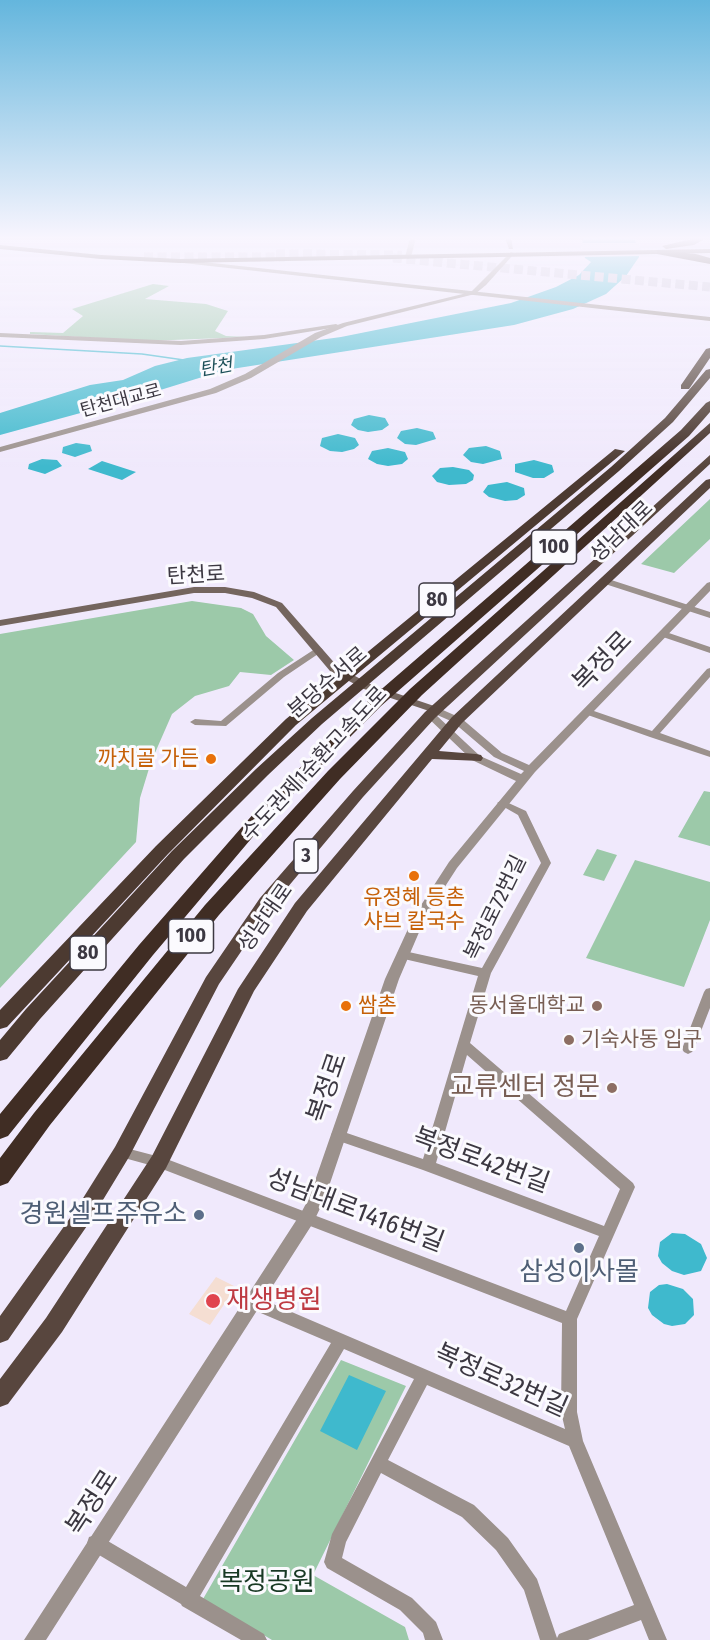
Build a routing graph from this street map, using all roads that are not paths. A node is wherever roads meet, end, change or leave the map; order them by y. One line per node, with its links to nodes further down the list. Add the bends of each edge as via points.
1 (383, 315): 10 (street, 탄천대교로, via 318,335 248,376 182,400)
2 (663, 315): 3 (street)
3 (710, 320)
4 (336, 326): 5 (street, via 264,337 181,343)
5 (0, 335)
6 (710, 351): 33 (highway, 분당수서로 / 80, via 687,386 657,417 291,723)
7 (710, 372): 33 (highway, 분당수서로 / 80, via 662,427 317,721)
8 (710, 405): 41 (highway, 수도권제1순환고속도로 / 100, via 685,433 375,702 261,816)
9 (710, 426): 46 (highway, 수도권제1순환고속도로 / 100, via 416,692 334,775 212,910)
10 (0, 450)
11 (710, 458): 22 (main road, 성남대로 / 3)
12 (710, 482): 13 (main road, 성남대로 / 3)
13 (605, 581): 15 (street); 24 (main road, 성남대로 / 3)
14 (710, 585): 15 (street, 복정로)
15 (688, 608): 16 (street); 18 (street, 복정로)
16 (710, 615)
17 (0, 623): 19 (main road, 탄천로, via 194,590 225,590 279,605)
18 (663, 634): 20 (street); 23 (street, 복정로)
19 (318, 650): 22 (main road, 탄천로, via 334,669); 25 (street, via 281,675 223,724)
20 (710, 650)
21 (710, 671): 27 (street)
22 (431, 712): 24 (street); 26 (street); 43 (main road, 성남대로 / 3, via 266,902 212,981)
23 (588, 712): 27 (street); 31 (street, 복정로)
24 (457, 720): 26 (main road, 성남대로 / 3); 31 (street)
25 (195, 722)
26 (447, 732): 28 (main road, 성남대로 / 3); 30 (street)
27 (653, 735): 29 (street)
28 (429, 754): 30 (main road); 44 (main road, 성남대로 / 3, via 301,908 247,989)
29 (710, 754)
30 (476, 758): 31 (street)
31 (527, 775): 32 (street, 복정로)
32 (502, 803): 34 (street, 복정로, via 453,865 420,916); 35 (street, 복정로72번길, via 522,813 546,863)
33 (170, 852): 37 (highway, 분당수서로 / 80); 40 (highway, 분당수서로 / 80)
34 (404, 955): 35 (street); 42 (street, 복정로, via 392,979)
35 (485, 973): 38 (street, 복정로72번길)
36 (710, 992): 39 (street)
37 (0, 1022)
38 (463, 1044): 45 (street, 복정로72번길); 48 (street, via 628,1188)
39 (688, 1048)
40 (0, 1054)
41 (0, 1130)
42 (338, 1135): 45 (street, 복정로42번길); 47 (street, 복정로)
43 (122, 1152): 44 (street, 성남대로1416번길); 51 (main road, 성남대로 / 3, via 82,1217)
44 (159, 1162): 47 (street, 성남대로1416번길); 54 (main road, 성남대로 / 3, via 54,1325)
45 (428, 1166): 48 (street, 복정로42번길)
46 (0, 1176)
47 (307, 1218): 49 (street, 복정로); 50 (street, 성남대로1416번길)
48 (607, 1233): 50 (street)
49 (254, 1303): 52 (street, 복정로32번길); 57 (street, 복정로)
50 (570, 1319): 55 (street, via 569,1412)
51 (0, 1333)
52 (341, 1340): 53 (street, 복정로32번길); 58 (street)
53 (424, 1375): 55 (street, 복정로32번길); 56 (street)
54 (0, 1397)
55 (575, 1441): 59 (street, 복정로32번길)
56 (378, 1463): 62 (street, via 338,1540 333,1562 406,1604 430,1628); 63 (street, via 468,1511 502,1544 531,1585)
57 (95, 1543): 58 (street); 60 (street, 복정로)
58 (188, 1600): 61 (street)
59 (646, 1610): 64 (street); 65 (street, 복정로32번길)
60 (34, 1640)
61 (258, 1640)
62 (434, 1640)
63 (549, 1640)
64 (565, 1640)
65 (658, 1640)

